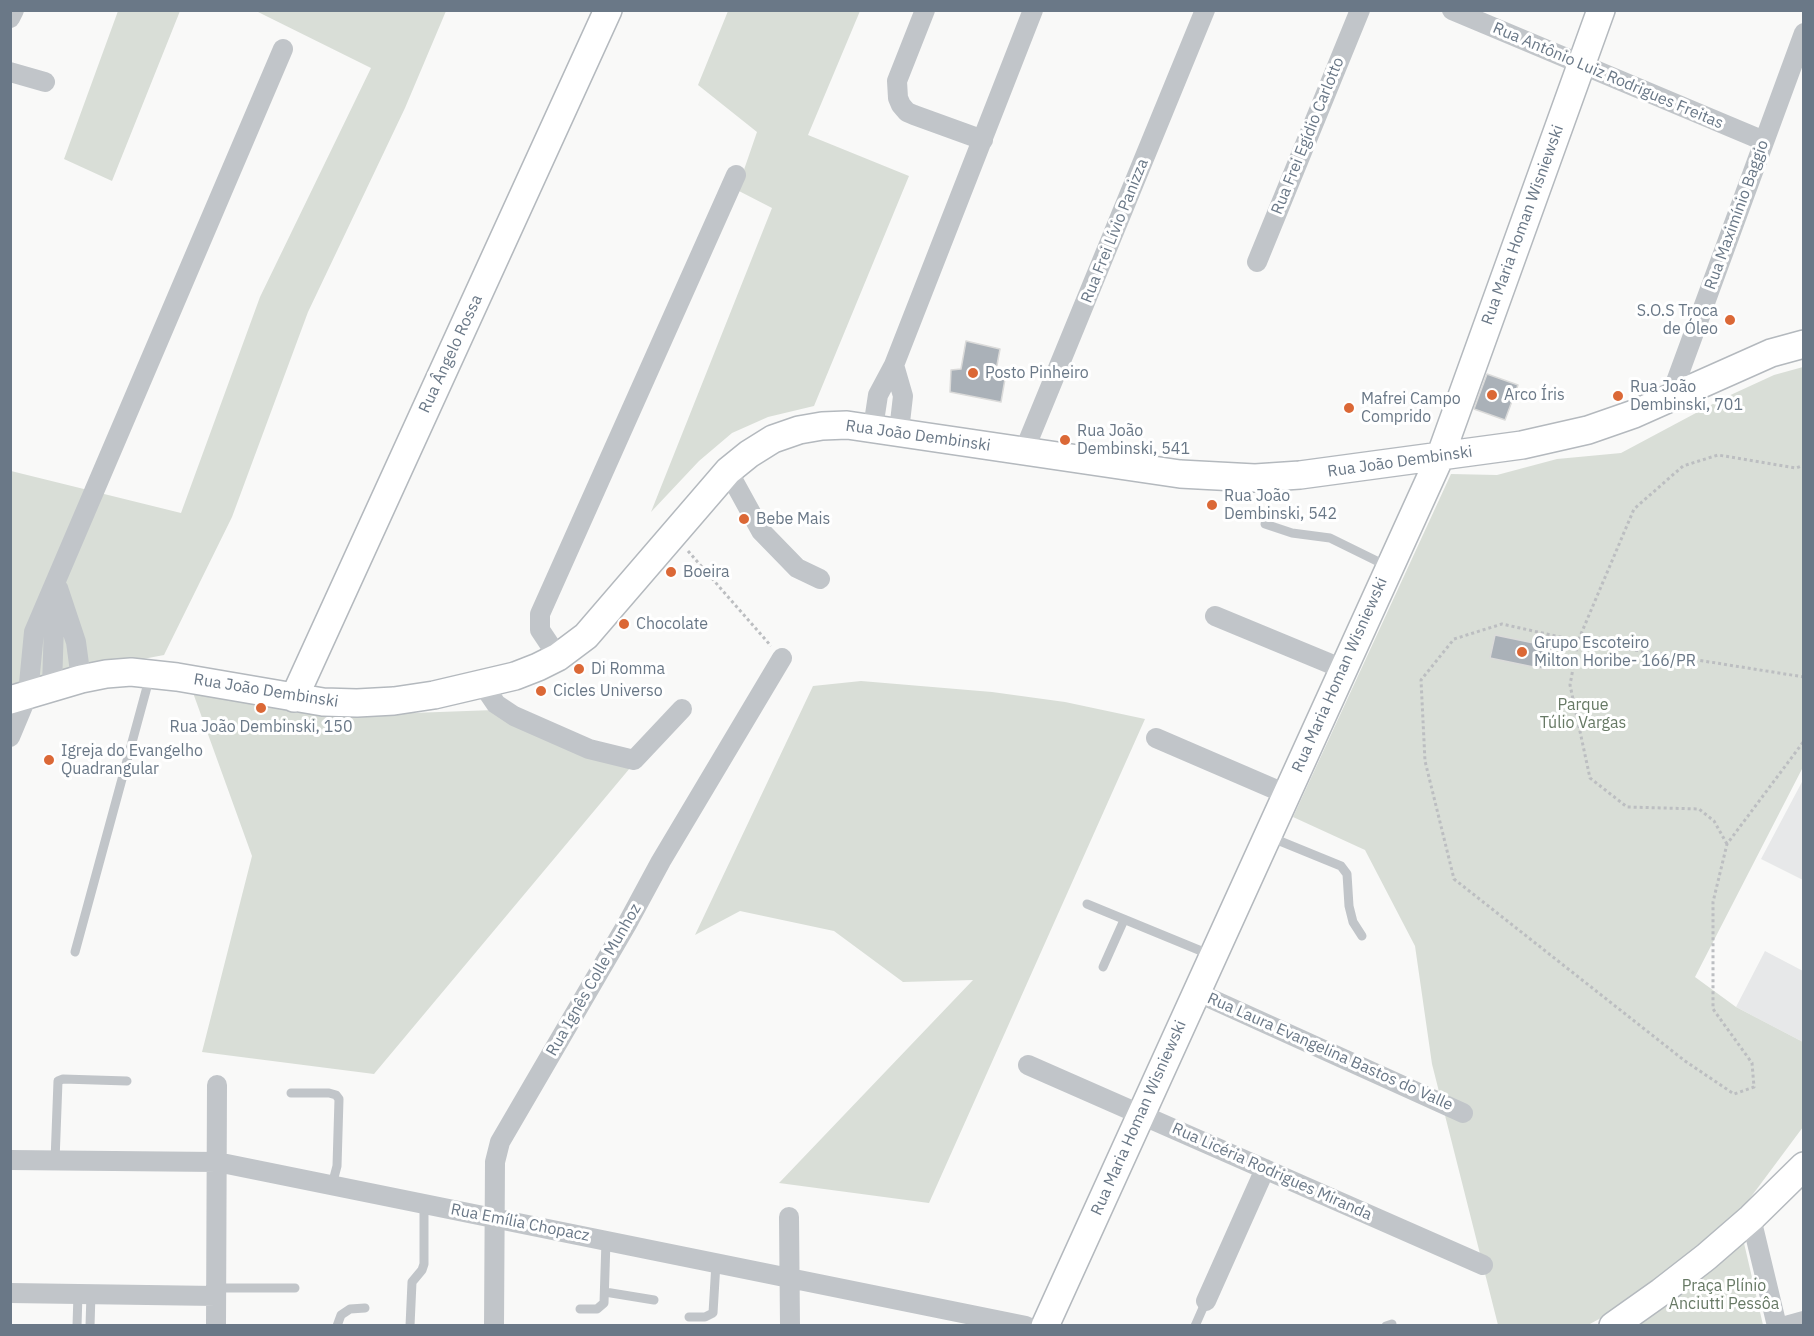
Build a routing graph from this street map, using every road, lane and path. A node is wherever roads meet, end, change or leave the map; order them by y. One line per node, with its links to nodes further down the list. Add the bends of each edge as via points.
1 (14, 10): 9 (street)
2 (608, 10): 41 (street, Rua Ângelo Rossa)
3 (925, 10): 15 (street, via 897,81 901,105 914,115)
4 (1033, 10): 15 (street)
5 (1205, 10): 22 (street, Rua Frei Lívio Panizza)
6 (1360, 10): 18 (street, Rua Frei Egídio Carlotto)
7 (1452, 10): 12 (street, Rua Antônio Luiz Rodrigues Freitas)
8 (1601, 10): 12 (street, Rua Maria Homan Wisniewski)
9 (10, 18)
10 (1803, 33): 16 (street, Rua Maximínio Baggio)
11 (283, 49): 30 (street)
12 (1582, 64): 16 (street, Rua Antônio Luiz Rodrigues Freitas); 23 (street, Rua Maria Homan Wisniewski)
13 (10, 72): 14 (street)
14 (45, 82)
15 (983, 140): 21 (street, via 894,365 878,395)
16 (1764, 141): 20 (street, Rua Maximínio Baggio)
17 (736, 175): 33 (street, via 540,614 540,630)
18 (1257, 262)
19 (1803, 344): 20 (street, Rua João Dembinski, via 1771,353)
20 (1670, 398): 23 (street, Rua João Dembinski, via 1588,430)
21 (886, 429): 22 (street, Rua João Dembinski); 25 (street, Rua João Dembinski, via 847,425 799,430 773,439)
22 (1024, 451): 23 (street, Rua João Dembinski, via 1141,470 1255,478)
23 (1440, 457): 28 (street, Rua Maria Homan Wisniewski)
24 (1803, 465): 32 (path, via 1796,468 1718,455 1683,466 1635,509)
25 (728, 471): 27 (street, Rua João Dembinski); 29 (street, via 761,531 797,568)
26 (1265, 524): 28 (lane, via 1292,533 1330,538)
27 (673, 534): 33 (street, Rua João Dembinski, via 599,622); 34 (path)
28 (1389, 567): 35 (street, Rua Maria Homan Wisniewski)
29 (820, 579)
30 (56, 582): 38 (street, via 73,632); 40 (street, via 34,632)
31 (1215, 616): 35 (street)
32 (1578, 641): 37 (path); 48 (path, via 1570,685 1590,778 1627,807 1699,809 1714,821); 48 (path, via 1502,624 1454,639 1421,680 1425,760 1454,879 1685,1061 1734,1094 1754,1087 1752,1062 1713,1009 1713,902)
33 (558, 657): 39 (street, Rua João Dembinski)
34 (782, 658): 70 (street, Rua Ignês Colle Munhoz, via 505,1131 495,1162)
35 (1343, 669): 46 (street, Rua Maria Homan Wisniewski)
36 (151, 673): 38 (street, Rua João Dembinski); 41 (street, Rua João Dembinski); 52 (lane)
37 (1803, 677)
38 (81, 679): 40 (street, Rua João Dembinski)
39 (483, 685): 41 (street, Rua João Dembinski, via 357,704); 42 (street, via 496,704 514,716 589,749 634,760)
40 (30, 693): 43 (street)
41 (294, 698)
42 (682, 709)
43 (10, 737)
44 (1156, 738): 46 (street)
45 (1803, 741): 48 (path)
46 (1286, 794): 47 (street, Rua Maria Homan Wisniewski)
47 (1267, 836): 51 (lane, via 1341,866 1347,874 1353,922); 53 (street, Rua Maria Homan Wisniewski)
48 (1727, 844)
49 (1087, 904): 50 (lane)
50 (1124, 920): 53 (lane); 54 (lane)
51 (1362, 936)
52 (75, 952)
53 (1213, 956): 55 (street, Rua Maria Homan Wisniewski)
54 (1103, 967)
55 (1197, 992): 60 (street, Rua Laura Evangelina Bastos do Valle); 61 (street, Rua Maria Homan Wisniewski)
56 (1028, 1065): 61 (street, Rua Licéria Rodrigues Miranda)
57 (127, 1081): 63 (lane, via 58,1081)
58 (218, 1085): 64 (street)
59 (291, 1093): 67 (lane, via 328,1093 339,1099 337,1166)
60 (1463, 1113)
61 (1141, 1115): 66 (street, Rua Licéria Rodrigues Miranda); 95 (street, Rua Maria Homan Wisniewski)
62 (10, 1160): 63 (street, Rua Emília Chopacz)
63 (55, 1161): 64 (street, Rua Emília Chopacz)
64 (217, 1162): 67 (street, Rua Emília Chopacz); 77 (street)
65 (1803, 1166): 71 (street)
66 (1265, 1169): 74 (street, Rua Licéria Rodrigues Miranda); 82 (street)
67 (332, 1185): 68 (street, Rua Emília Chopacz)
68 (424, 1204): 70 (street, Rua Emília Chopacz); 91 (lane, via 424,1264 412,1282)
69 (789, 1217): 75 (street)
70 (495, 1218): 72 (street, Rua Emília Chopacz); 92 (street, Rua Ignês Colle Munhoz)
71 (1751, 1218): 97 (street); 98 (street)
72 (606, 1241): 73 (street, Rua Emília Chopacz); 78 (lane)
73 (717, 1263): 75 (street, Rua Emília Chopacz); 85 (lane, via 713,1313)
74 (1483, 1265)
75 (790, 1278): 93 (street); 94 (street, Rua Emília Chopacz)
76 (295, 1288): 77 (lane)
77 (217, 1292): 80 (street); 89 (street)
78 (605, 1292): 81 (lane); 84 (lane, via 601,1308)
79 (10, 1293): 80 (street)
80 (84, 1294): 87 (lane); 88 (lane)
81 (654, 1300)
82 (1206, 1301): 96 (lane)
83 (365, 1308): 90 (lane, via 350,1309 341,1315)
84 (580, 1309)
85 (689, 1317)
86 (1803, 1321): 99 (street)
87 (77, 1326)
88 (90, 1326)
89 (216, 1326)
90 (337, 1326)
91 (410, 1326)
92 (494, 1326)
93 (789, 1326)
94 (1026, 1326)
95 (1045, 1326)
96 (1195, 1326)
97 (1613, 1326)
98 (1777, 1326)
99 (1786, 1326)

